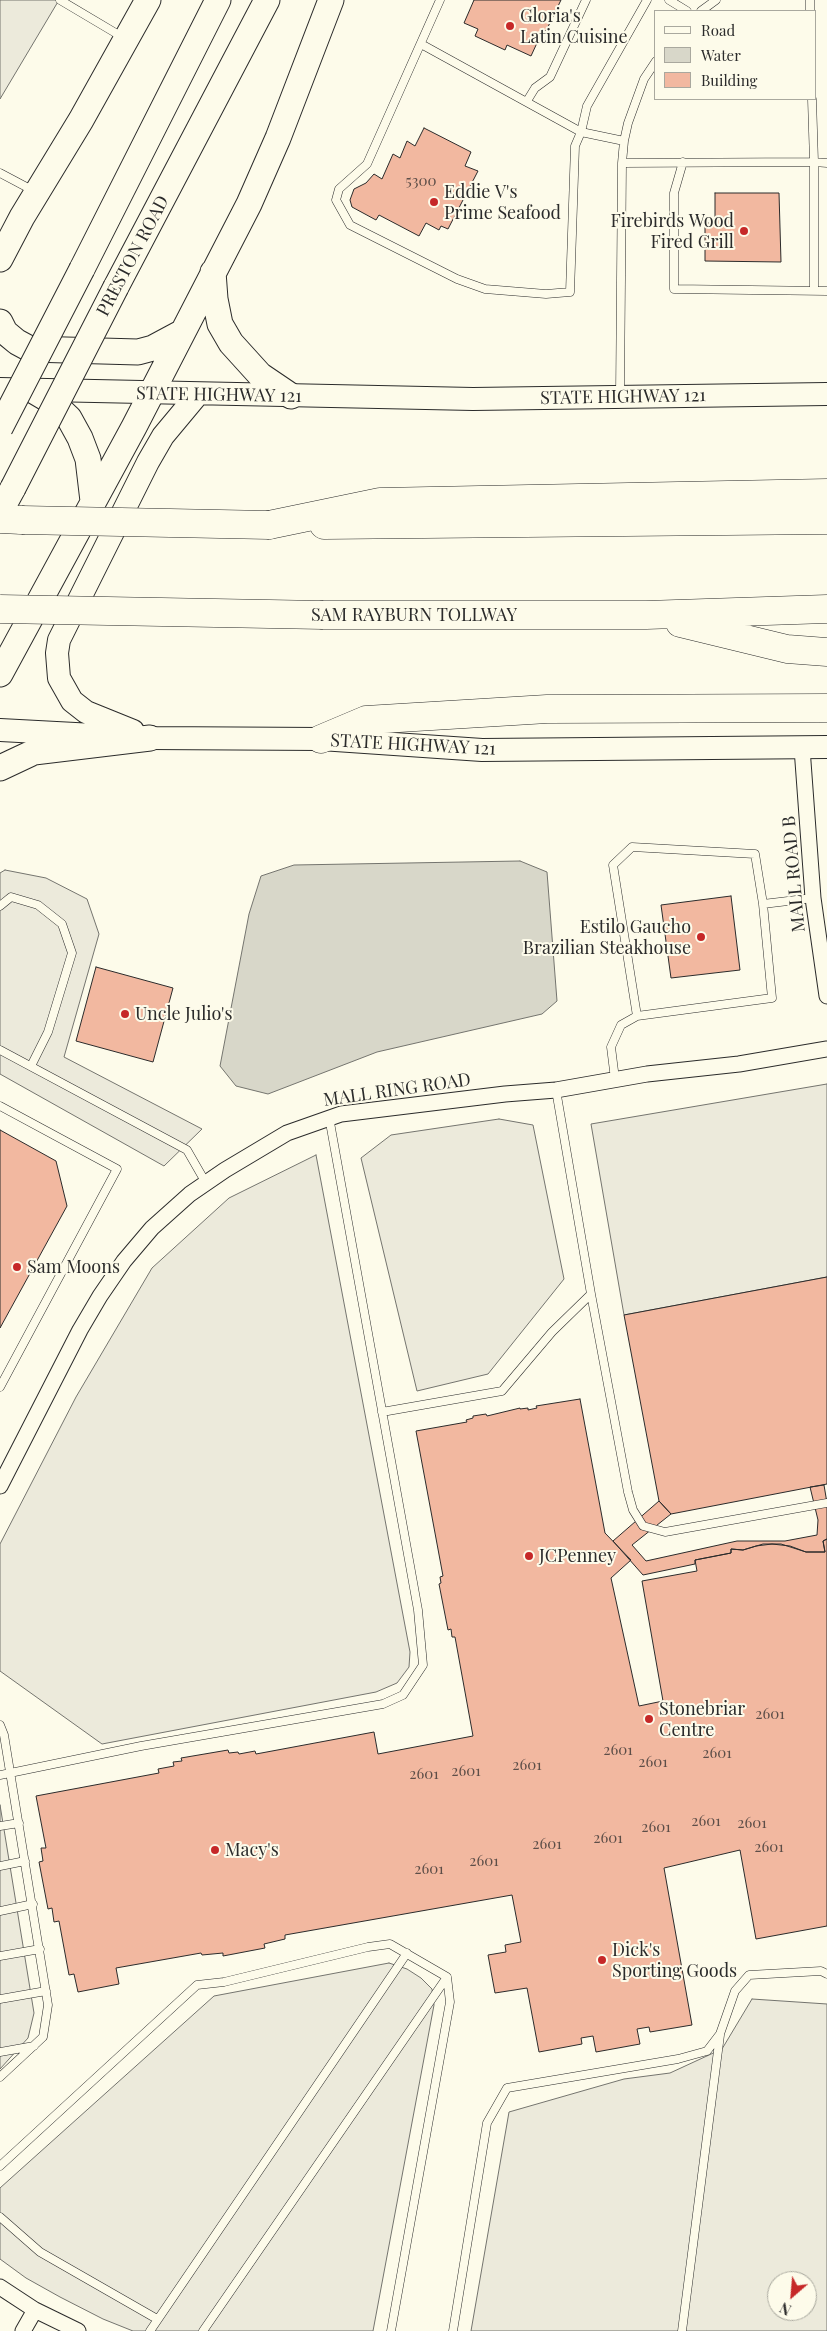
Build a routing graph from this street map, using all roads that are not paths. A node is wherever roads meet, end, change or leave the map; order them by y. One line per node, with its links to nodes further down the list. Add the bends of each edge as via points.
1 (60, 0): 13 (lane)
2 (148, 0): 13 (main road)
3 (218, 0): 39 (main road, bridge)
4 (267, 0): 42 (main road, PRESTON ROAD, bridge)
5 (331, 0): 27 (main road, via 278,138 249,204)
6 (440, 0): 14 (lane)
7 (586, 0): 17 (lane, via 550,77 534,88)
8 (647, 0): 18 (lane, via 587,106)
9 (669, 0): 11 (lane)
10 (716, 0): 12 (lane)
11 (685, 10)
12 (702, 10)
13 (126, 39): 25 (main road)
14 (420, 44): 17 (lane); 18 (lane, via 367,164 339,189 336,200 350,224 457,279 485,289 546,294 570,292 573,159)
15 (654, 65): 19 (lane, via 644,79)
16 (812, 100): 21 (lane)
17 (527, 101): 18 (lane)
18 (581, 132): 19 (lane)
19 (624, 141): 22 (lane)
20 (683, 162): 21 (lane); 22 (lane); 28 (lane, via 674,193 674,289)
21 (814, 162): 23 (lane); 28 (lane)
22 (622, 163): 38 (lane)
23 (827, 163)
24 (0, 173): 25 (lane)
25 (36, 192): 26 (main road)
26 (0, 259)
27 (213, 272): 31 (main road); 37 (main road, via 220,324 231,343 260,375)
28 (814, 291): 29 (lane)
29 (827, 291)
30 (0, 322): 31 (main road, via 5,332 30,349 138,352)
31 (181, 333): 34 (main road)
32 (0, 389): 33 (main road, STATE HIGHWAY 121)
33 (34, 391): 34 (main road, STATE HIGHWAY 121); 41 (main road, via 51,401 68,418 80,438 88,459)
34 (150, 393): 35 (main road, STATE HIGHWAY 121); 41 (main road)
35 (198, 394): 37 (main road, STATE HIGHWAY 121); 53 (main road, via 163,436 148,462 59,640 57,653 59,678 72,700 86,712)
36 (827, 394): 38 (main road, STATE HIGHWAY 121)
37 (291, 396): 38 (main road, STATE HIGHWAY 121)
38 (620, 397)
39 (0, 428)
40 (827, 493): 43 (highway)
41 (93, 502): 50 (main road)
42 (0, 512)
43 (375, 514): 44 (highway, bridge, via 269,524); 45 (highway)
44 (0, 519)
45 (827, 520)
46 (0, 609): 48 (highway, SAM RAYBURN TOLLWAY, bridge, via 323,615)
47 (827, 609): 48 (highway, SAM RAYBURN TOLLWAY)
48 (646, 615): 49 (highway, via 787,649)
49 (827, 652)
50 (0, 674)
51 (827, 708): 54 (highway, via 547,709 366,720)
52 (0, 730): 53 (main road, STATE HIGHWAY 121)
53 (150, 738): 54 (main road, STATE HIGHWAY 121); 57 (main road, via 34,752)
54 (321, 739): 56 (main road, STATE HIGHWAY 121, via 482,750)
55 (827, 747): 56 (main road, STATE HIGHWAY 121)
56 (802, 748): 58 (street, MALL ROAD B)
57 (0, 768)
58 (813, 898): 59 (lane); 61 (street, MALL ROAD B)
59 (763, 904): 62 (lane, via 772,998); 62 (lane, via 756,854 632,847 613,865)
60 (0, 906): 65 (lane, via 12,897 38,904 62,924 72,953 48,1032)
61 (827, 996)
62 (637, 1016): 66 (lane, via 621,1025 611,1047)
63 (827, 1049): 66 (street, MALL RING ROAD)
64 (0, 1050): 65 (lane)
65 (31, 1066): 70 (lane, via 187,1150)
66 (616, 1079): 67 (street, MALL RING ROAD)
67 (556, 1090): 69 (street, MALL RING ROAD); 71 (lane)
68 (0, 1106): 72 (lane, via 117,1169)
69 (329, 1116): 70 (street, MALL RING ROAD, via 287,1133); 73 (lane)
70 (206, 1183): 74 (street, MALL RING ROAD, via 152,1228 107,1285 62,1364)
71 (591, 1294): 73 (lane, via 552,1332 502,1391); 75 (lane, via 628,1492 633,1510 644,1526 665,1532)
72 (0, 1387)
73 (382, 1412): 77 (lane, via 418,1610 423,1665 403,1695 383,1704 141,1746)
74 (0, 1486)
75 (827, 1503)
76 (0, 1724): 77 (lane)
77 (10, 1773): 78 (lane); 79 (lane)
78 (0, 1775)
79 (19, 1822): 80 (lane); 81 (lane)
80 (0, 1826)
81 (25, 1861): 82 (lane); 83 (lane)
82 (0, 1866)
83 (33, 1904): 84 (lane); 85 (lane)
84 (0, 1911)
85 (40, 1949): 87 (lane); 90 (lane)
86 (407, 1953): 89 (lane); 96 (lane, via 390,1944 368,1947 224,1982 197,1985); 100 (lane)
87 (0, 1956)
88 (827, 1974): 92 (lane, via 820,1971 749,1975 735,1990)
89 (447, 1977): 104 (lane); 105 (lane, via 450,2002)
90 (46, 1991): 91 (lane); 93 (lane, via 48,2005 43,2037)
91 (0, 2000)
92 (720, 2034): 106 (lane, via 707,2051 678,2059 507,2088 487,2123); 107 (lane)
93 (34, 2046): 94 (lane); 95 (lane)
94 (0, 2052)
95 (0, 2077)
96 (0, 2166)
97 (0, 2217): 100 (lane, via 40,2252)
98 (0, 2287): 99 (street)
99 (35, 2310): 101 (street); 102 (street)
100 (157, 2319): 103 (lane)
101 (70, 2330)
102 (23, 2331)
103 (150, 2331)
104 (203, 2331)
105 (391, 2331)
106 (453, 2331)
107 (682, 2331)

